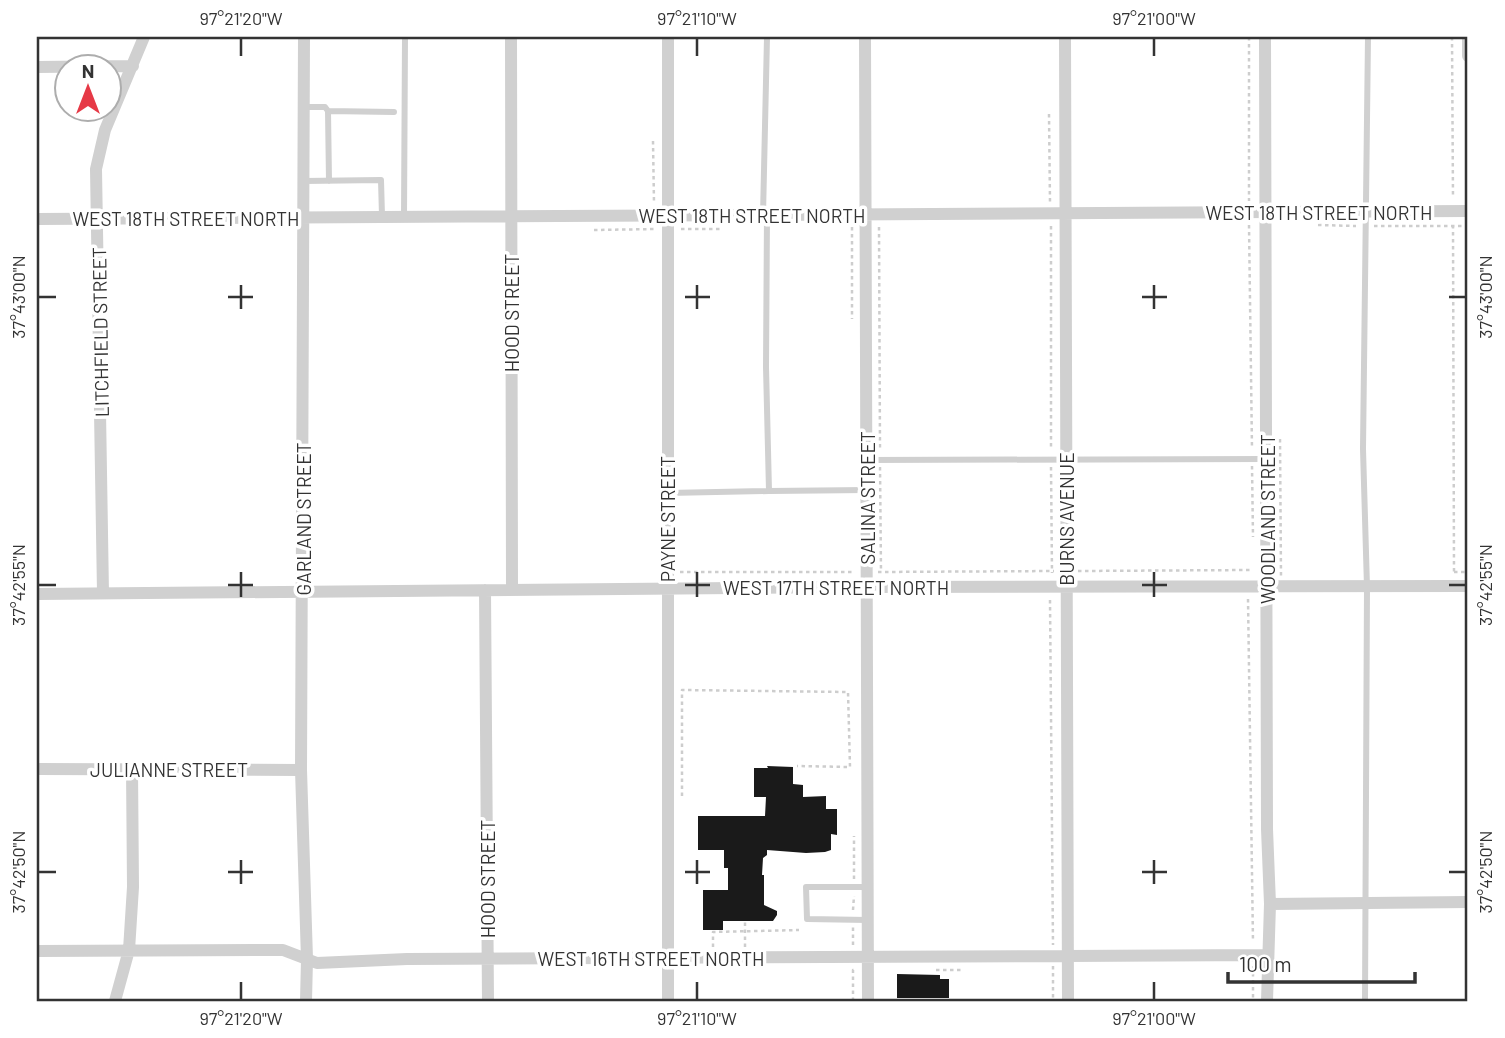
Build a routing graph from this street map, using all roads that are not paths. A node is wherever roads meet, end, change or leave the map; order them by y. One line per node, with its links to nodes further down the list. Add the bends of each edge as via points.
1 (144, 37): 14 (street, LITCHFIELD STREET)
2 (304, 37): 15 (street, GARLAND STREET)
3 (405, 37): 29 (lane)
4 (510, 37): 27 (street, HOOD STREET)
5 (668, 37): 25 (street, PAYNE STREET)
6 (767, 37): 26 (lane)
7 (865, 37): 24 (street, SALINA STREET)
8 (1065, 37): 23 (street, BURNS AVENUE)
9 (1265, 37): 21 (street, WOODLAND STREET)
10 (1368, 37): 22 (lane)
11 (1468, 37): 12 (street)
12 (1468, 57)
13 (37, 66): 14 (street)
14 (133, 66): 32 (street, LITCHFIELD STREET, via 99,149)
15 (304, 107): 16 (lane); 18 (street, GARLAND STREET)
16 (328, 111): 17 (lane); 19 (lane)
17 (394, 112)
18 (304, 181): 19 (lane); 30 (street, GARLAND STREET)
19 (329, 181): 28 (lane, via 381,180)
20 (1468, 211): 22 (street, WEST 18TH STREET NORTH)
21 (1266, 212): 22 (street, WEST 18TH STREET NORTH); 23 (street, WEST 18TH STREET NORTH); 33 (street, WOODLAND STREET)
22 (1367, 212): 43 (lane, via 1363,449)
23 (1065, 213): 24 (street, WEST 18TH STREET NORTH); 35 (street, BURNS AVENUE)
24 (866, 214): 26 (street, WEST 18TH STREET NORTH); 34 (street, SALINA STREET)
25 (668, 215): 26 (street, WEST 18TH STREET NORTH); 27 (street, WEST 18TH STREET NORTH); 38 (street, PAYNE STREET)
26 (765, 215): 37 (lane)
27 (511, 216): 29 (street, WEST 18TH STREET NORTH); 45 (street, HOOD STREET)
28 (382, 217): 29 (street, WEST 18TH STREET NORTH); 30 (street, WEST 18TH STREET NORTH)
29 (404, 217)
30 (304, 218): 32 (street, WEST 18TH STREET NORTH); 47 (street, GARLAND STREET)
31 (37, 219): 32 (street, WEST 18TH STREET NORTH)
32 (98, 219): 48 (street, LITCHFIELD STREET)
33 (1267, 459): 35 (lane); 42 (street, WOODLAND STREET)
34 (874, 460): 35 (lane); 36 (street, SALINA STREET)
35 (1066, 460): 39 (street, BURNS AVENUE)
36 (867, 490): 37 (lane); 41 (street, SALINA STREET)
37 (769, 491): 38 (lane)
38 (667, 494): 44 (street, PAYNE STREET)
39 (1067, 586): 41 (street, WEST 17TH STREET NORTH); 42 (street, WEST 17TH STREET NORTH); 61 (street, BURNS AVENUE)
40 (1468, 586): 43 (street, WEST 17TH STREET NORTH)
41 (867, 587): 44 (street, WEST 17TH STREET NORTH); 53 (street, SALINA STREET)
42 (1267, 587): 43 (street, WEST 17TH STREET NORTH); 56 (street, WOODLAND STREET)
43 (1367, 587): 55 (lane)
44 (667, 588): 45 (street, WEST 17TH STREET NORTH); 62 (street, PAYNE STREET)
45 (512, 589): 46 (street, WEST 17TH STREET NORTH)
46 (485, 590): 47 (street, WEST 17TH STREET NORTH); 65 (street, HOOD STREET)
47 (303, 592): 48 (street, WEST 17TH STREET NORTH); 52 (street, GARLAND STREET)
48 (103, 593): 49 (street, WEST 17TH STREET NORTH)
49 (37, 594)
50 (37, 769): 51 (street, JULIANNE STREET)
51 (132, 769): 52 (street, JULIANNE STREET); 58 (street, via 133,887)
52 (301, 770): 64 (street, GARLAND STREET)
53 (867, 887): 57 (street, SALINA STREET); 57 (lane, via 806,887 806,909 807,919)
54 (1468, 902): 55 (street)
55 (1366, 903): 56 (street); 73 (lane)
56 (1270, 904): 60 (street, WOODLAND STREET)
57 (868, 920): 63 (street, SALINA STREET)
58 (128, 950): 59 (street, WEST 16TH STREET NORTH); 64 (street, WEST 16TH STREET NORTH, via 283,950); 66 (street)
59 (37, 951)
60 (1267, 955): 61 (street, WEST 16TH STREET NORTH); 72 (street, WOODLAND STREET)
61 (1068, 956): 63 (street, WEST 16TH STREET NORTH); 71 (street, BURNS AVENUE)
62 (668, 957): 63 (street, WEST 16TH STREET NORTH); 65 (street, WEST 16TH STREET NORTH); 69 (street, PAYNE STREET)
63 (869, 957): 70 (street, SALINA STREET)
64 (307, 959): 65 (street, WEST 16TH STREET NORTH, via 317,963); 67 (street, GARLAND STREET)
65 (488, 959): 68 (street, HOOD STREET)
66 (115, 1001)
67 (306, 1001)
68 (488, 1001)
69 (668, 1001)
70 (868, 1001)
71 (1068, 1001)
72 (1267, 1001)
73 (1365, 1001)

